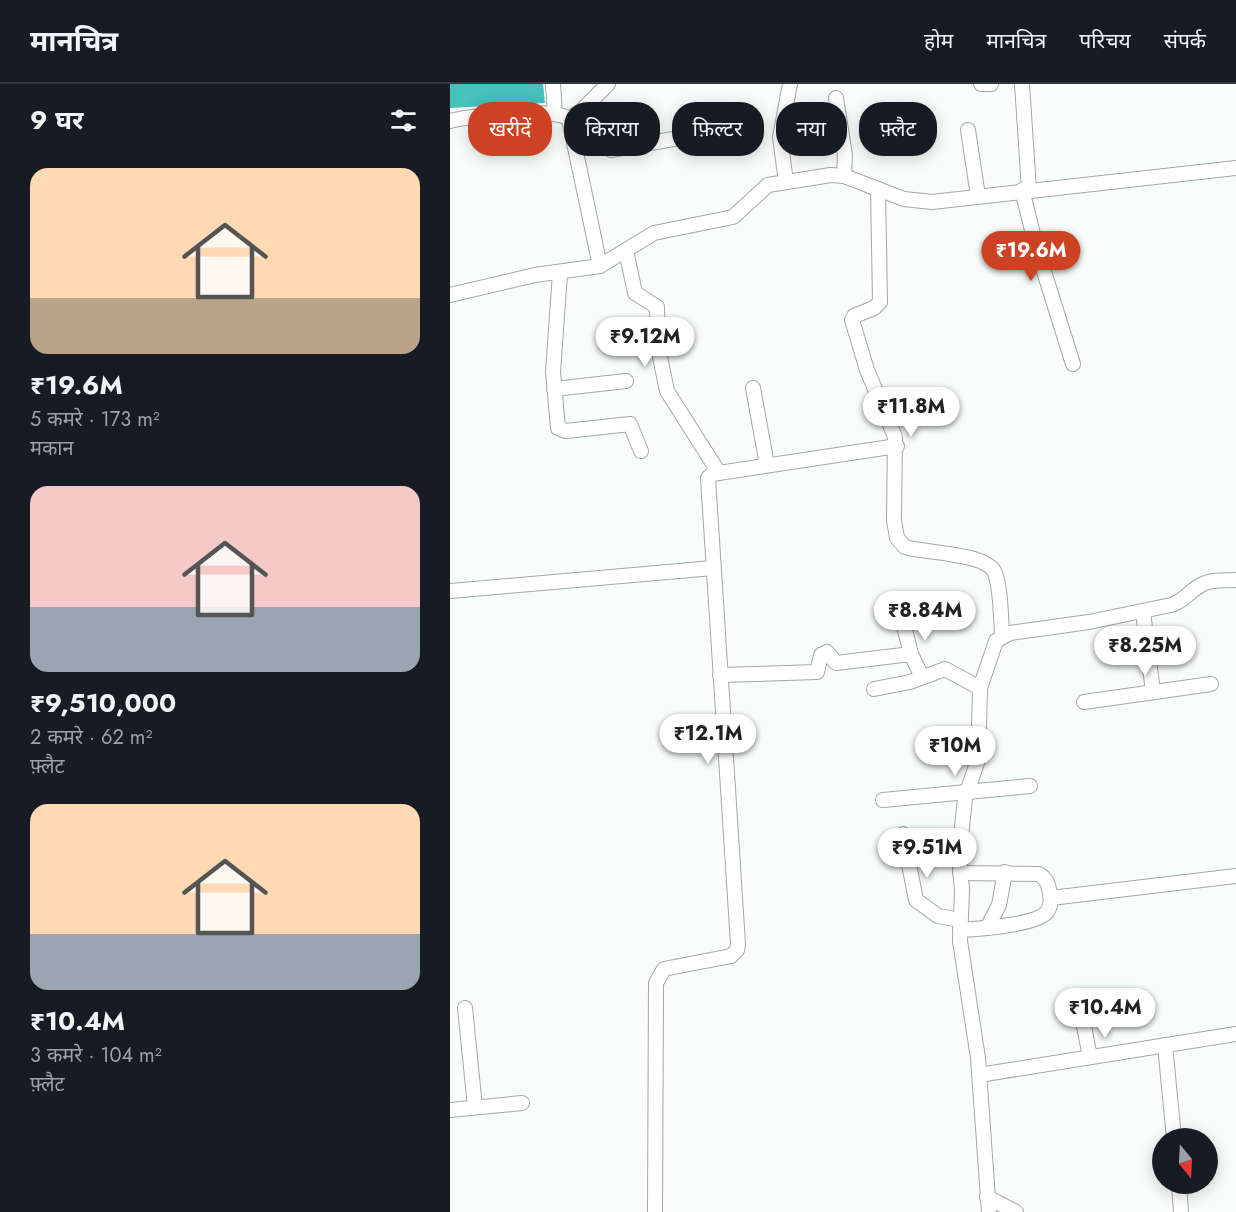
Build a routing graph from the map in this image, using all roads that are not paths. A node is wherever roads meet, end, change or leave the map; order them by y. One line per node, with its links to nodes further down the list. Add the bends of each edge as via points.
1 (553, 84): 9 (street)
2 (608, 84): 8 (street)
3 (790, 84): 16 (street, via 780,137)
4 (981, 84): 5 (street)
5 (991, 84)
6 (1022, 84): 18 (street)
7 (836, 98): 15 (street)
8 (590, 102)
9 (564, 116)
10 (564, 119): 11 (street, via 499,114)
11 (450, 121)
12 (968, 130): 19 (street)
13 (574, 156): 21 (street)
14 (1236, 168): 18 (street)
15 (844, 177): 16 (street, via 831,175); 17 (street)
16 (786, 182): 20 (street, via 768,185 733,217 654,233)
17 (878, 189): 19 (street, via 918,202); 28 (street, via 880,302 852,320)
18 (1025, 190): 19 (street); 24 (street, via 1033,235)
19 (978, 196)
20 (626, 250): 21 (street); 31 (street, via 635,293 658,312 658,347 668,391)
21 (600, 266): 22 (street)
22 (560, 273): 23 (street); 26 (street)
23 (450, 295)
24 (1073, 364)
25 (626, 381): 26 (street)
26 (554, 388): 29 (street, via 557,422 562,431 630,424)
27 (753, 388): 30 (street)
28 (897, 446): 30 (street); 37 (street, via 894,520 901,544 991,568 996,579)
29 (641, 451)
30 (767, 465): 31 (street)
31 (719, 473): 32 (street, via 708,477)
32 (713, 568): 34 (street); 39 (street)
33 (1236, 580): 35 (street, via 1210,581 1180,602)
34 (450, 591)
35 (1143, 612): 37 (street); 44 (street)
36 (902, 618): 38 (street)
37 (1002, 636): 42 (street, via 992,649)
38 (911, 654): 39 (street, via 836,663 827,652 821,655 817,672); 40 (street)
39 (720, 675): 68 (street, via 737,950 731,956 664,969 656,983)
40 (922, 676): 42 (street, via 945,669); 43 (street)
41 (1211, 684): 44 (street)
42 (980, 687): 47 (street, via 978,760)
43 (874, 689)
44 (1153, 692): 45 (street)
45 (1084, 702)
46 (1030, 786): 47 (street)
47 (967, 792): 48 (street); 51 (street)
48 (883, 800)
49 (903, 834): 54 (street, via 916,900 938,916)
50 (1005, 872): 51 (street); 53 (street, via 1039,874 1047,880); 55 (street, via 999,905)
51 (960, 873): 54 (street)
52 (1236, 876): 53 (street)
53 (1051, 898): 55 (street, via 1042,916)
54 (960, 925): 55 (street); 61 (street)
55 (987, 928)
56 (465, 1008): 63 (street)
57 (1081, 1011): 60 (street)
58 (1236, 1034): 59 (street)
59 (1165, 1045): 60 (street); 65 (street)
60 (1090, 1057): 61 (street)
61 (979, 1075): 67 (street)
62 (522, 1102): 63 (street)
63 (475, 1107): 64 (street)
64 (450, 1110)
65 (1173, 1128)
66 (1180, 1194): 71 (street)
67 (987, 1197): 69 (street); 70 (street)
68 (655, 1212)
69 (989, 1212)
70 (1016, 1212)
71 (1181, 1212)

